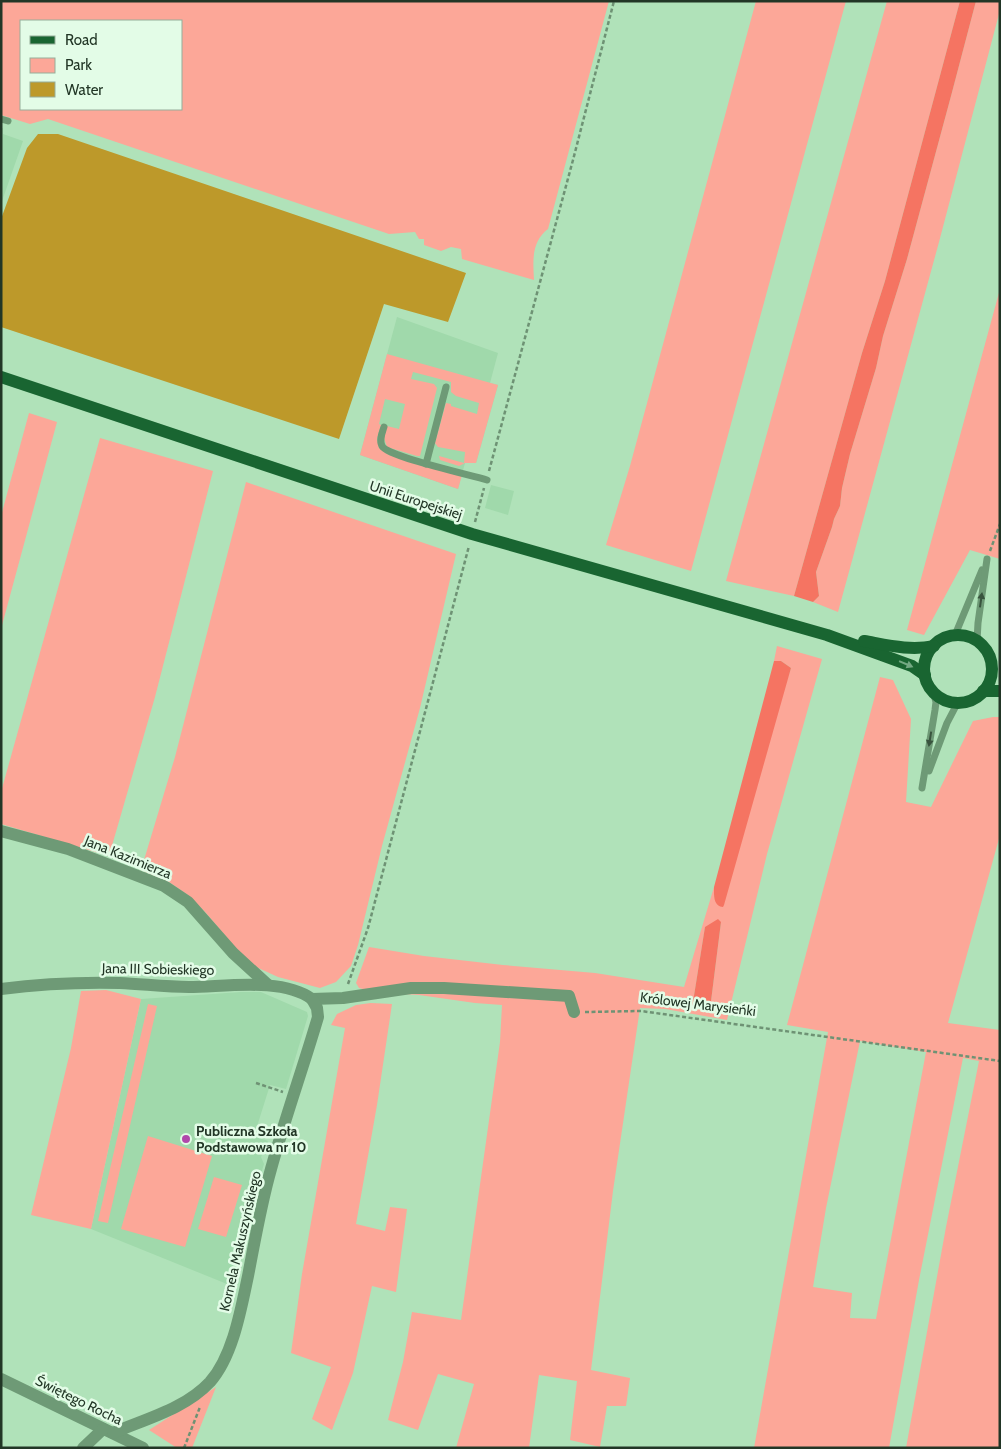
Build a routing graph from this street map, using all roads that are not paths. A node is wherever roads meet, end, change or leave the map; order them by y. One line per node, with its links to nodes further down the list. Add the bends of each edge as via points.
1 (1, 377): 6 (main road, Unii Europejskiej, via 472,534)
2 (446, 387): 4 (lane)
3 (384, 427): 4 (lane, via 381,439 387,451)
4 (426, 464): 5 (lane)
5 (487, 480)
6 (827, 635): 9 (main road, Unii Europejskiej, via 907,648); 11 (main road, Unii Europejskiej, one-way to 11, via 912,666)
7 (955, 635): 8 (main road, via 965,635); 8 (lane, one-way to 7, via 987,558); 9 (main road)
8 (977, 641): 10 (main road, via 988,652)
9 (934, 646): 11 (main road, via 925,660)
10 (996, 670): 13 (main road)
11 (925, 675): 12 (main road)
12 (933, 691): 15 (main road, via 941,698); 15 (lane, one-way to 15, via 936,702 922,788)
13 (983, 691): 14 (main road); 15 (main road, via 971,700)
14 (1000, 691)
15 (958, 702)
16 (1, 831): 17 (street, Jana Kazimierza, via 68,849 164,886 188,902 233,953)
17 (268, 985): 18 (street, Jana III Sobieskiego, via 188,987 95,982); 19 (street, Jana III Sobieskiego, via 302,993)
18 (1, 990)
19 (312, 999): 20 (street, via 410,988 444,988 569,996); 22 (street, Kornela Makuszyńskiego, via 318,1017 271,1169 233,1338 219,1370 207,1384 176,1406)
20 (574, 1012)
21 (1, 1379): 22 (street, Świętego Rocha)
22 (108, 1431): 23 (street, Kornela Makuszyńskiego); 24 (street, Świętego Rocha)
23 (82, 1448)
24 (143, 1448)

